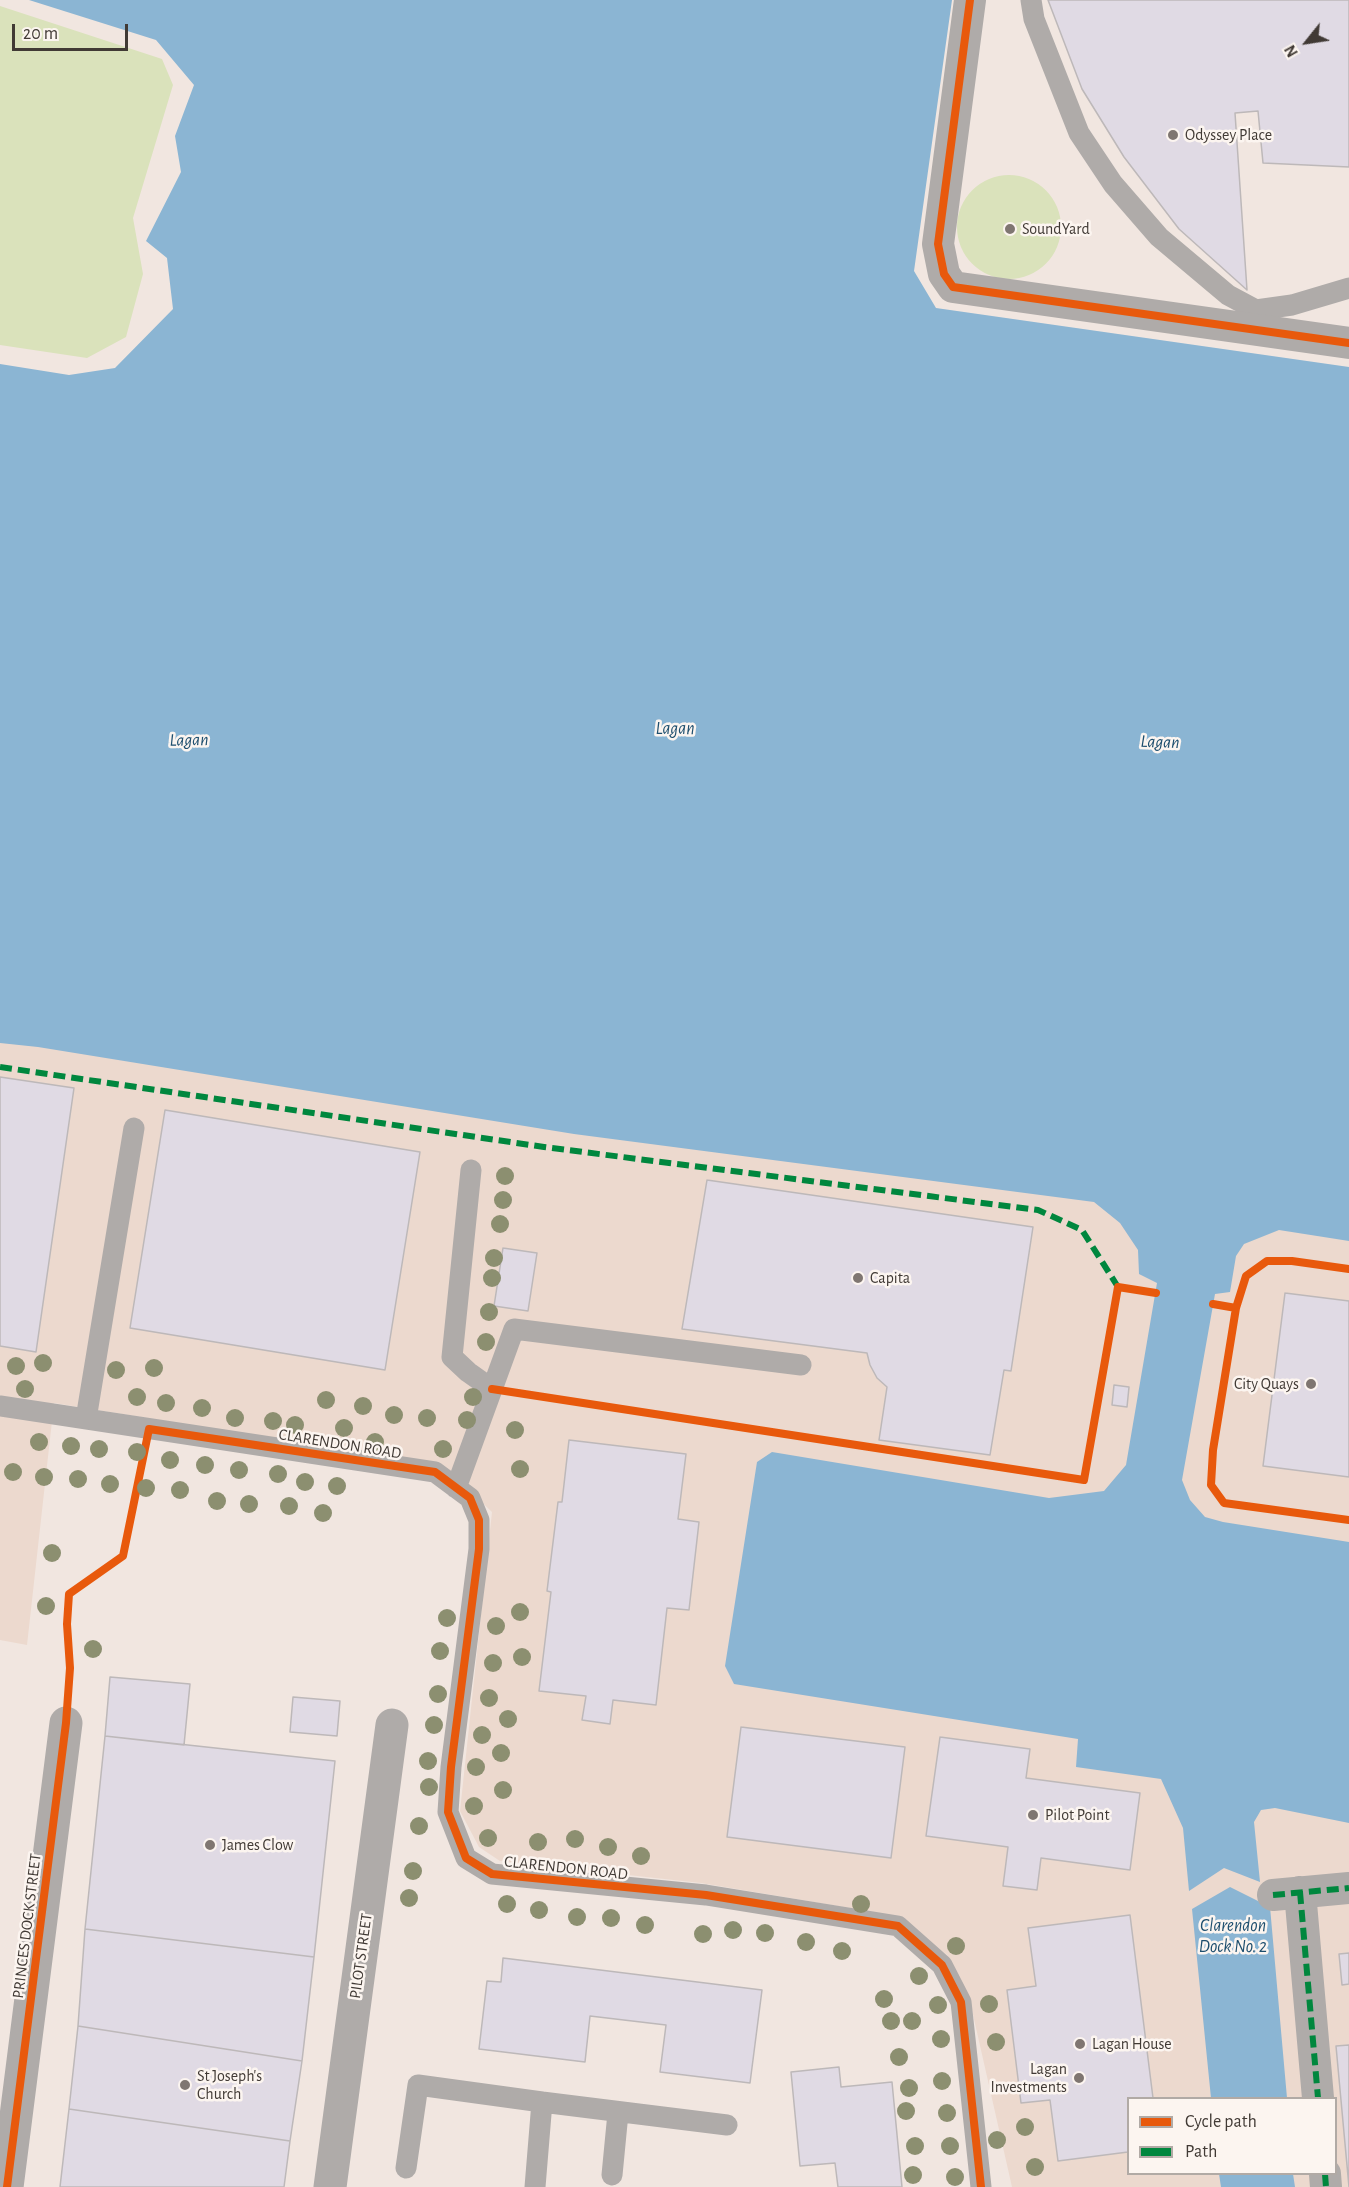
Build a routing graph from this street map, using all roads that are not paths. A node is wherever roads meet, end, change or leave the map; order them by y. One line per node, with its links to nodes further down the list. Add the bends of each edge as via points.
1 (970, 0): 4 (street, via 938,244 944,274 953,287)
2 (1031, 0): 3 (lane, via 1034,19 1079,133 1113,184 1159,237 1228,295 1256,310 1292,305)
3 (1349, 288)
4 (1349, 343)
5 (134, 1128): 10 (lane)
6 (471, 1170): 8 (lane, via 452,1357)
7 (801, 1365): 8 (lane, via 514,1329)
8 (492, 1389): 11 (lane)
9 (0, 1406): 10 (lane, CLARENDON ROAD)
10 (86, 1419): 11 (lane, CLARENDON ROAD, via 435,1472)
11 (456, 1488): 24 (lane, CLARENDON ROAD, via 470,1498 479,1520 479,1549 448,1812 466,1858 492,1874 706,1895 898,1926 942,1965 961,2002)
12 (66, 1723): 21 (street, PRINCES DOCK STREET)
13 (392, 1725): 22 (street, PILOT STREET)
14 (1349, 1888): 15 (street, via 1286,1894)
15 (1318, 2097)
16 (542, 2102): 17 (lane); 19 (lane, via 418,2085); 23 (lane)
17 (618, 2113): 18 (lane); 20 (lane)
18 (727, 2126)
19 (406, 2168)
20 (612, 2175)
21 (8, 2187)
22 (330, 2187)
23 (535, 2187)
24 (981, 2187)

